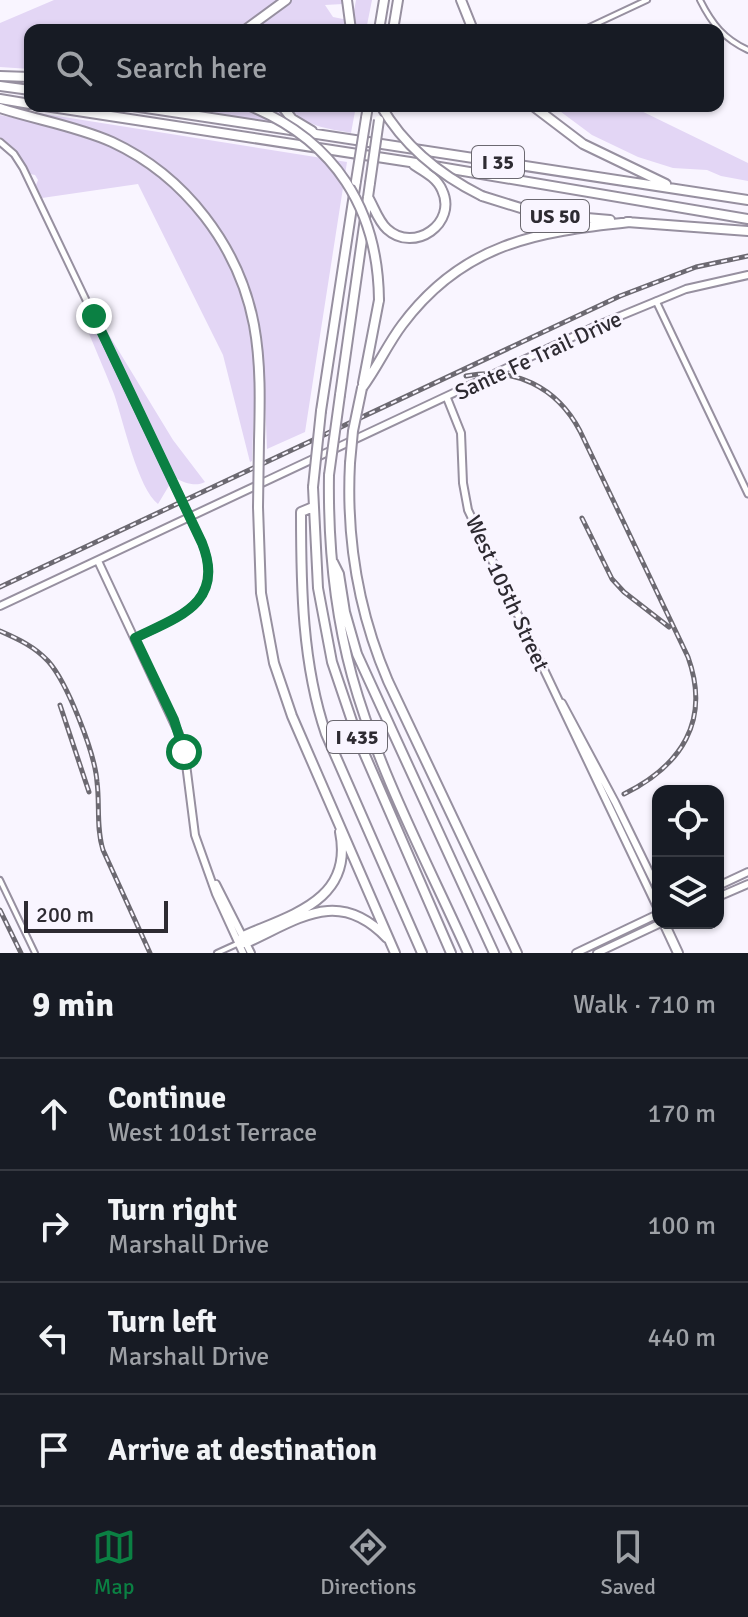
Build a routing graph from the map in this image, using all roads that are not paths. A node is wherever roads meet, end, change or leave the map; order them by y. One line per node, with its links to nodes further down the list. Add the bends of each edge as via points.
1 (286, 0): 8 (highway)
2 (384, 0): 10 (highway)
3 (398, 0): 11 (highway)
4 (461, 0): 12 (highway)
5 (647, 0): 13 (street)
6 (700, 0): 14 (street)
7 (348, 4): 9 (highway)
8 (253, 24)
9 (350, 24)
10 (380, 24)
11 (394, 24)
12 (471, 24)
13 (596, 24)
14 (714, 24)
15 (724, 34): 16 (street)
16 (747, 50)
17 (0, 76): 18 (highway)
18 (24, 77)
19 (0, 86): 20 (highway)
20 (24, 89)
21 (0, 99): 22 (highway)
22 (24, 103)
23 (0, 108): 52 (highway, bridge, via 86,132 149,164 208,222 237,270 251,313 259,372 261,593 274,663)
24 (84, 112): 34 (highway, I 35)
25 (171, 112): 32 (highway, I 35)
26 (262, 112): 43 (highway, bridge, via 325,155 344,178 369,227 379,300)
27 (287, 112): 32 (highway)
28 (367, 112): 46 (highway, I 435, bridge, via 321,411)
29 (380, 112): 36 (highway, I 435, bridge)
30 (385, 112): 39 (highway, US 50, bridge, via 423,157 482,196 540,214)
31 (541, 112): 35 (highway, via 583,144)
32 (318, 135): 35 (highway, I 35)
33 (0, 142): 50 (street, bridge, via 23,168 208,561 199,600 182,615)
34 (410, 162): 36 (highway, via 436,180 444,193 444,214 434,229 412,239 393,234); 38 (highway, I 35)
35 (678, 190): 37 (highway, I 35)
36 (368, 196): 47 (highway, I 435, bridge, via 329,475)
37 (748, 200)
38 (748, 219)
39 (630, 222): 40 (highway, US 50); 43 (highway, via 538,234 468,264 419,305)
40 (748, 231)
41 (748, 275): 42 (main road, Sante Fe Trail Drive)
42 (656, 301): 44 (main road, Sante Fe Trail Drive); 45 (street)
43 (362, 388): 74 (highway, bridge, via 353,431 349,513 362,606 388,681)
44 (447, 398): 48 (main road, Sante Fe Trail Drive); 51 (main road, West 105th Street, via 461,433 468,510)
45 (748, 494)
46 (313, 507): 70 (highway, via 301,512 301,538 307,653 317,706); 71 (highway, I 435, via 321,611 343,696)
47 (330, 554): 72 (highway, I 435, via 345,645 367,723); 73 (highway, via 357,654)
48 (98, 561): 49 (main road, Sante Fe Trail Drive); 50 (main road)
49 (0, 606)
50 (135, 638): 63 (main road, via 179,734 200,849)
51 (555, 694): 54 (main road, West 105th Street); 59 (main road, West 105th Street)
52 (337, 819): 63 (highway, via 343,853 331,887 307,908); 64 (highway)
53 (748, 872): 56 (main road)
54 (652, 878)
55 (0, 880): 65 (street)
56 (724, 883)
57 (748, 884): 58 (main road)
58 (724, 894)
59 (652, 898)
60 (652, 914): 75 (main road)
61 (652, 928): 76 (main road)
62 (665, 929): 77 (highway)
63 (242, 941): 64 (highway, via 334,910 364,917); 66 (street); 67 (main road); 68 (main road)
64 (390, 942): 69 (highway)
65 (35, 953)
66 (217, 953)
67 (243, 953)
68 (251, 953)
69 (395, 953)
70 (422, 953)
71 (451, 953)
72 (468, 953)
73 (494, 953)
74 (517, 953)
75 (576, 953)
76 (597, 953)
77 (678, 953)

